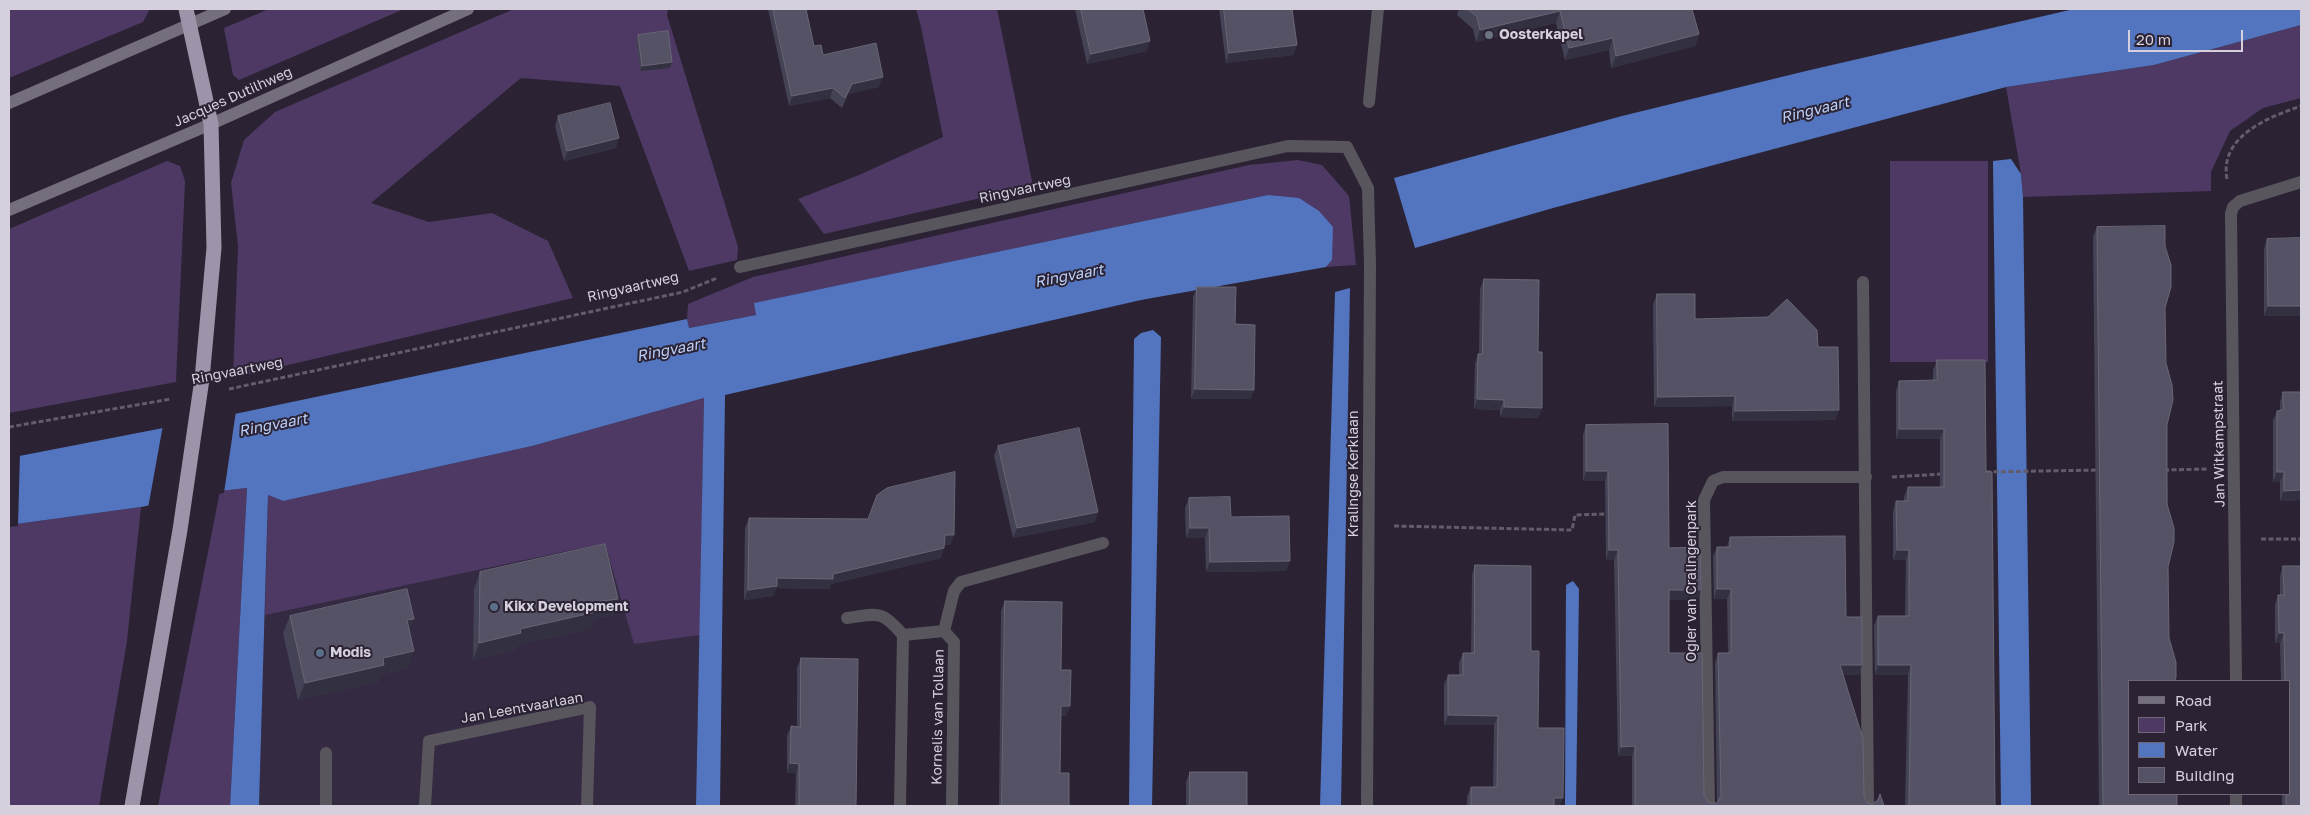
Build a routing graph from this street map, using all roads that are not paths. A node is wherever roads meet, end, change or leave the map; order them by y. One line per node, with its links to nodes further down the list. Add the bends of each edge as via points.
1 (186, 9): 5 (highway)
2 (225, 9): 5 (main road)
3 (468, 9): 8 (main road, Jacques Dutilhweg)
4 (1378, 9): 7 (street)
5 (190, 24): 6 (main road); 8 (highway)
6 (9, 102)
7 (1369, 102)
8 (211, 124): 11 (main road, Jacques Dutilhweg); 21 (highway, via 214,248 202,379 180,530)
9 (1347, 147): 12 (street, Ringvaartweg, via 1288,146); 27 (street, Kralingse Kerklaan, via 1368,188)
10 (2301, 182): 19 (street, Jan Witkampstraat, via 2240,201 2231,214)
11 (9, 210)
12 (740, 267)
13 (1863, 282): 14 (street)
14 (1866, 477): 28 (street, Ogier van Cralingenpark, via 1723,477 1713,480 1708,489 1704,500); 29 (street)
15 (1103, 543): 17 (street, Kornelis van Tollaan, via 961,582 954,591)
16 (847, 618): 18 (street, via 880,614)
17 (944, 631): 18 (street, Kornelis van Tollaan); 26 (street, Kornelis van Tollaan, via 954,642)
18 (903, 634): 25 (street)
19 (2236, 680)
20 (326, 753): 22 (street)
21 (132, 806)
22 (326, 806)
23 (425, 806): 24 (street, Jan Leentvaarlaan, via 429,741 590,708)
24 (587, 806)
25 (900, 806)
26 (952, 806)
27 (1367, 806)
28 (1709, 806)
29 (1868, 806)

